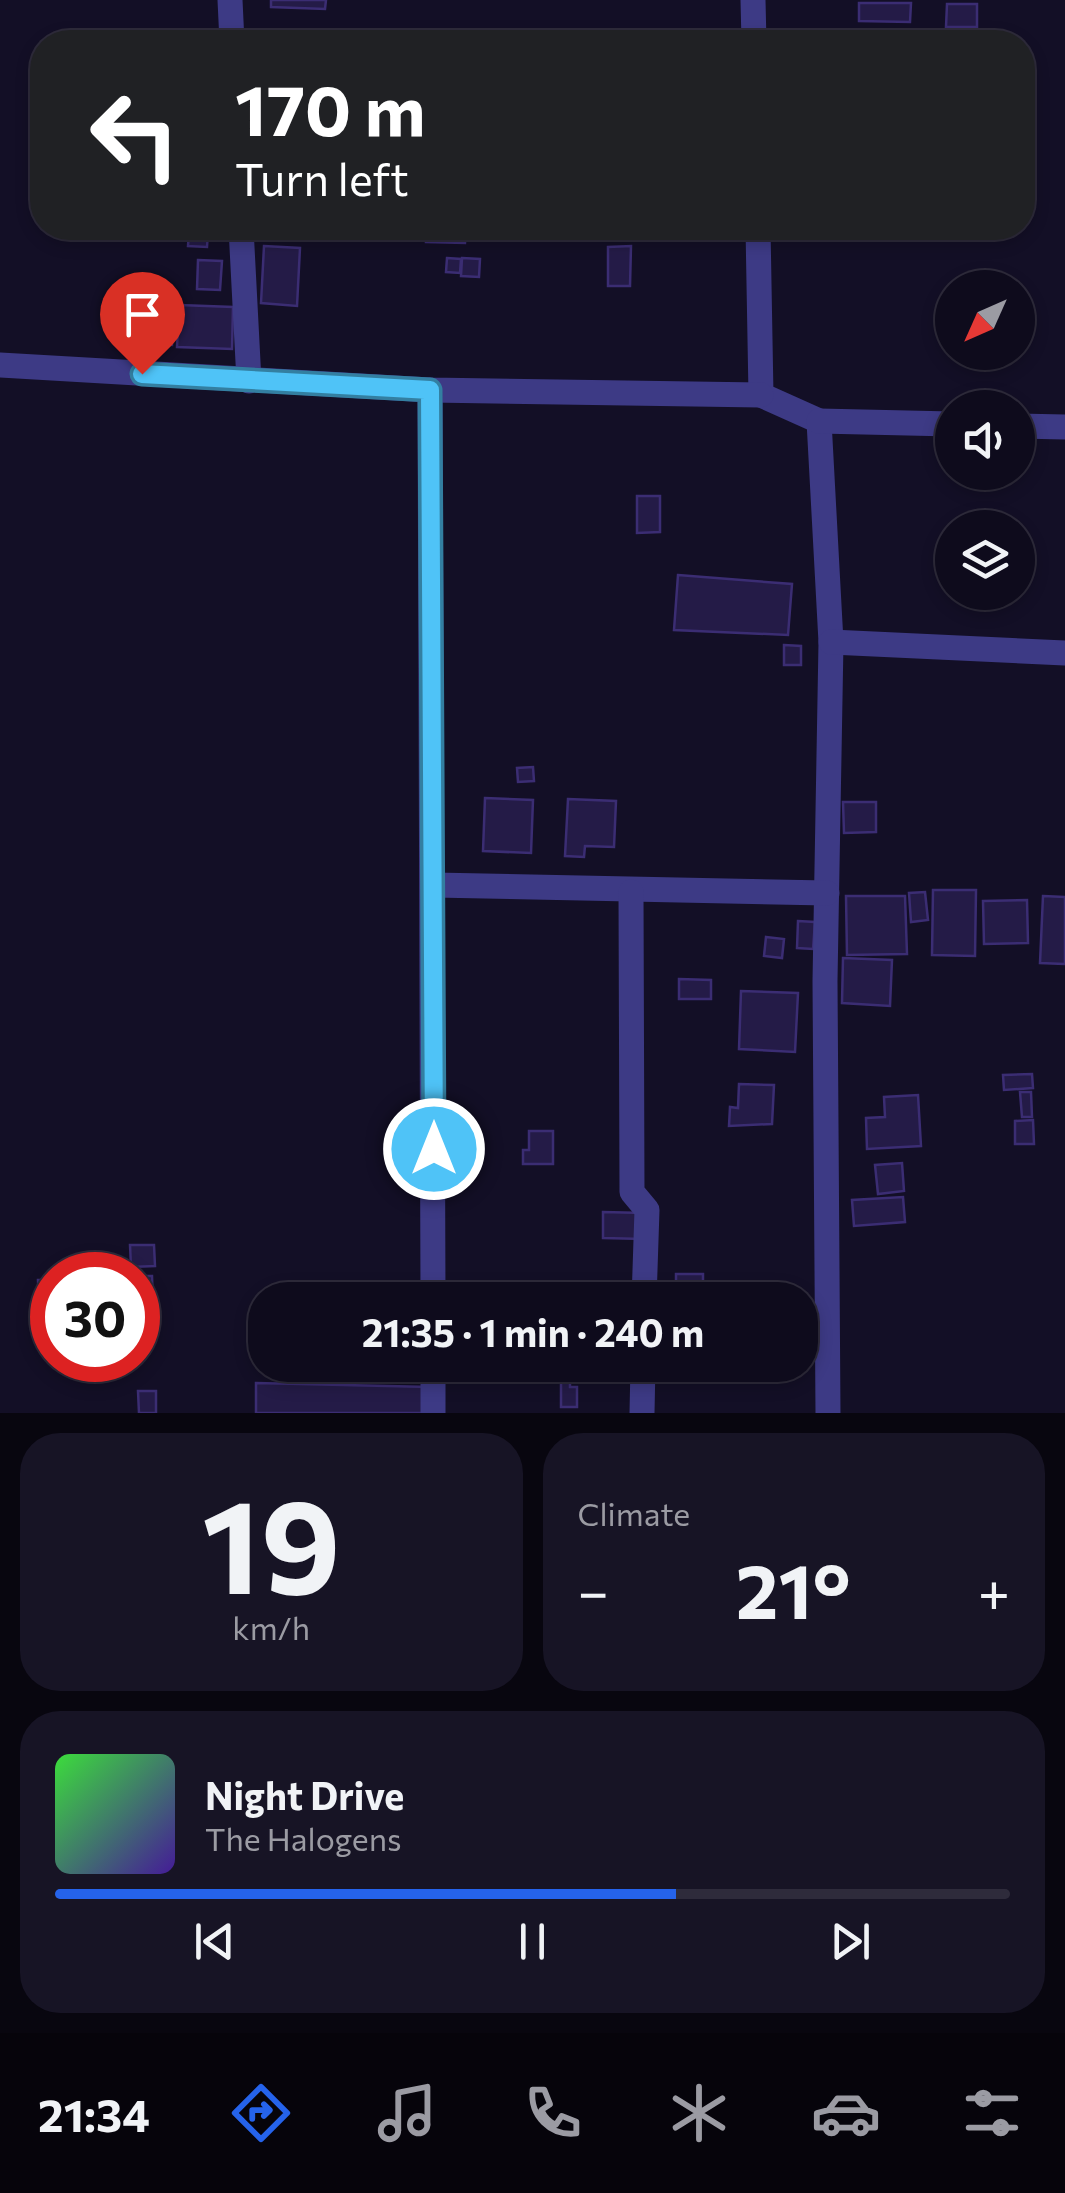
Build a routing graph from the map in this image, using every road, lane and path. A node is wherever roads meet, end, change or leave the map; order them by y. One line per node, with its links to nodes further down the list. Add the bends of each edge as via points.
1 (230, 0): 3 (street)
2 (753, 0): 4 (street)
3 (231, 30)
4 (754, 30)
5 (242, 240): 8 (street)
6 (758, 240): 10 (street)
7 (0, 365): 8 (street)
8 (249, 381): 9 (street)
9 (430, 390): 10 (street); 17 (street)
10 (761, 394): 11 (street)
11 (818, 422): 12 (street); 15 (street)
12 (935, 424)
13 (1035, 426): 14 (street)
14 (1065, 427)
15 (831, 642): 16 (street); 19 (street)
16 (1065, 653)
17 (434, 885): 18 (street); 20 (street)
18 (631, 892): 19 (street); 21 (street, via 632,1192 647,1210)
19 (826, 893): 26 (street)
20 (433, 1282)
21 (645, 1282)
22 (433, 1382): 24 (street)
23 (643, 1382): 25 (street)
24 (434, 1413)
25 (642, 1413)
26 (828, 1413)

